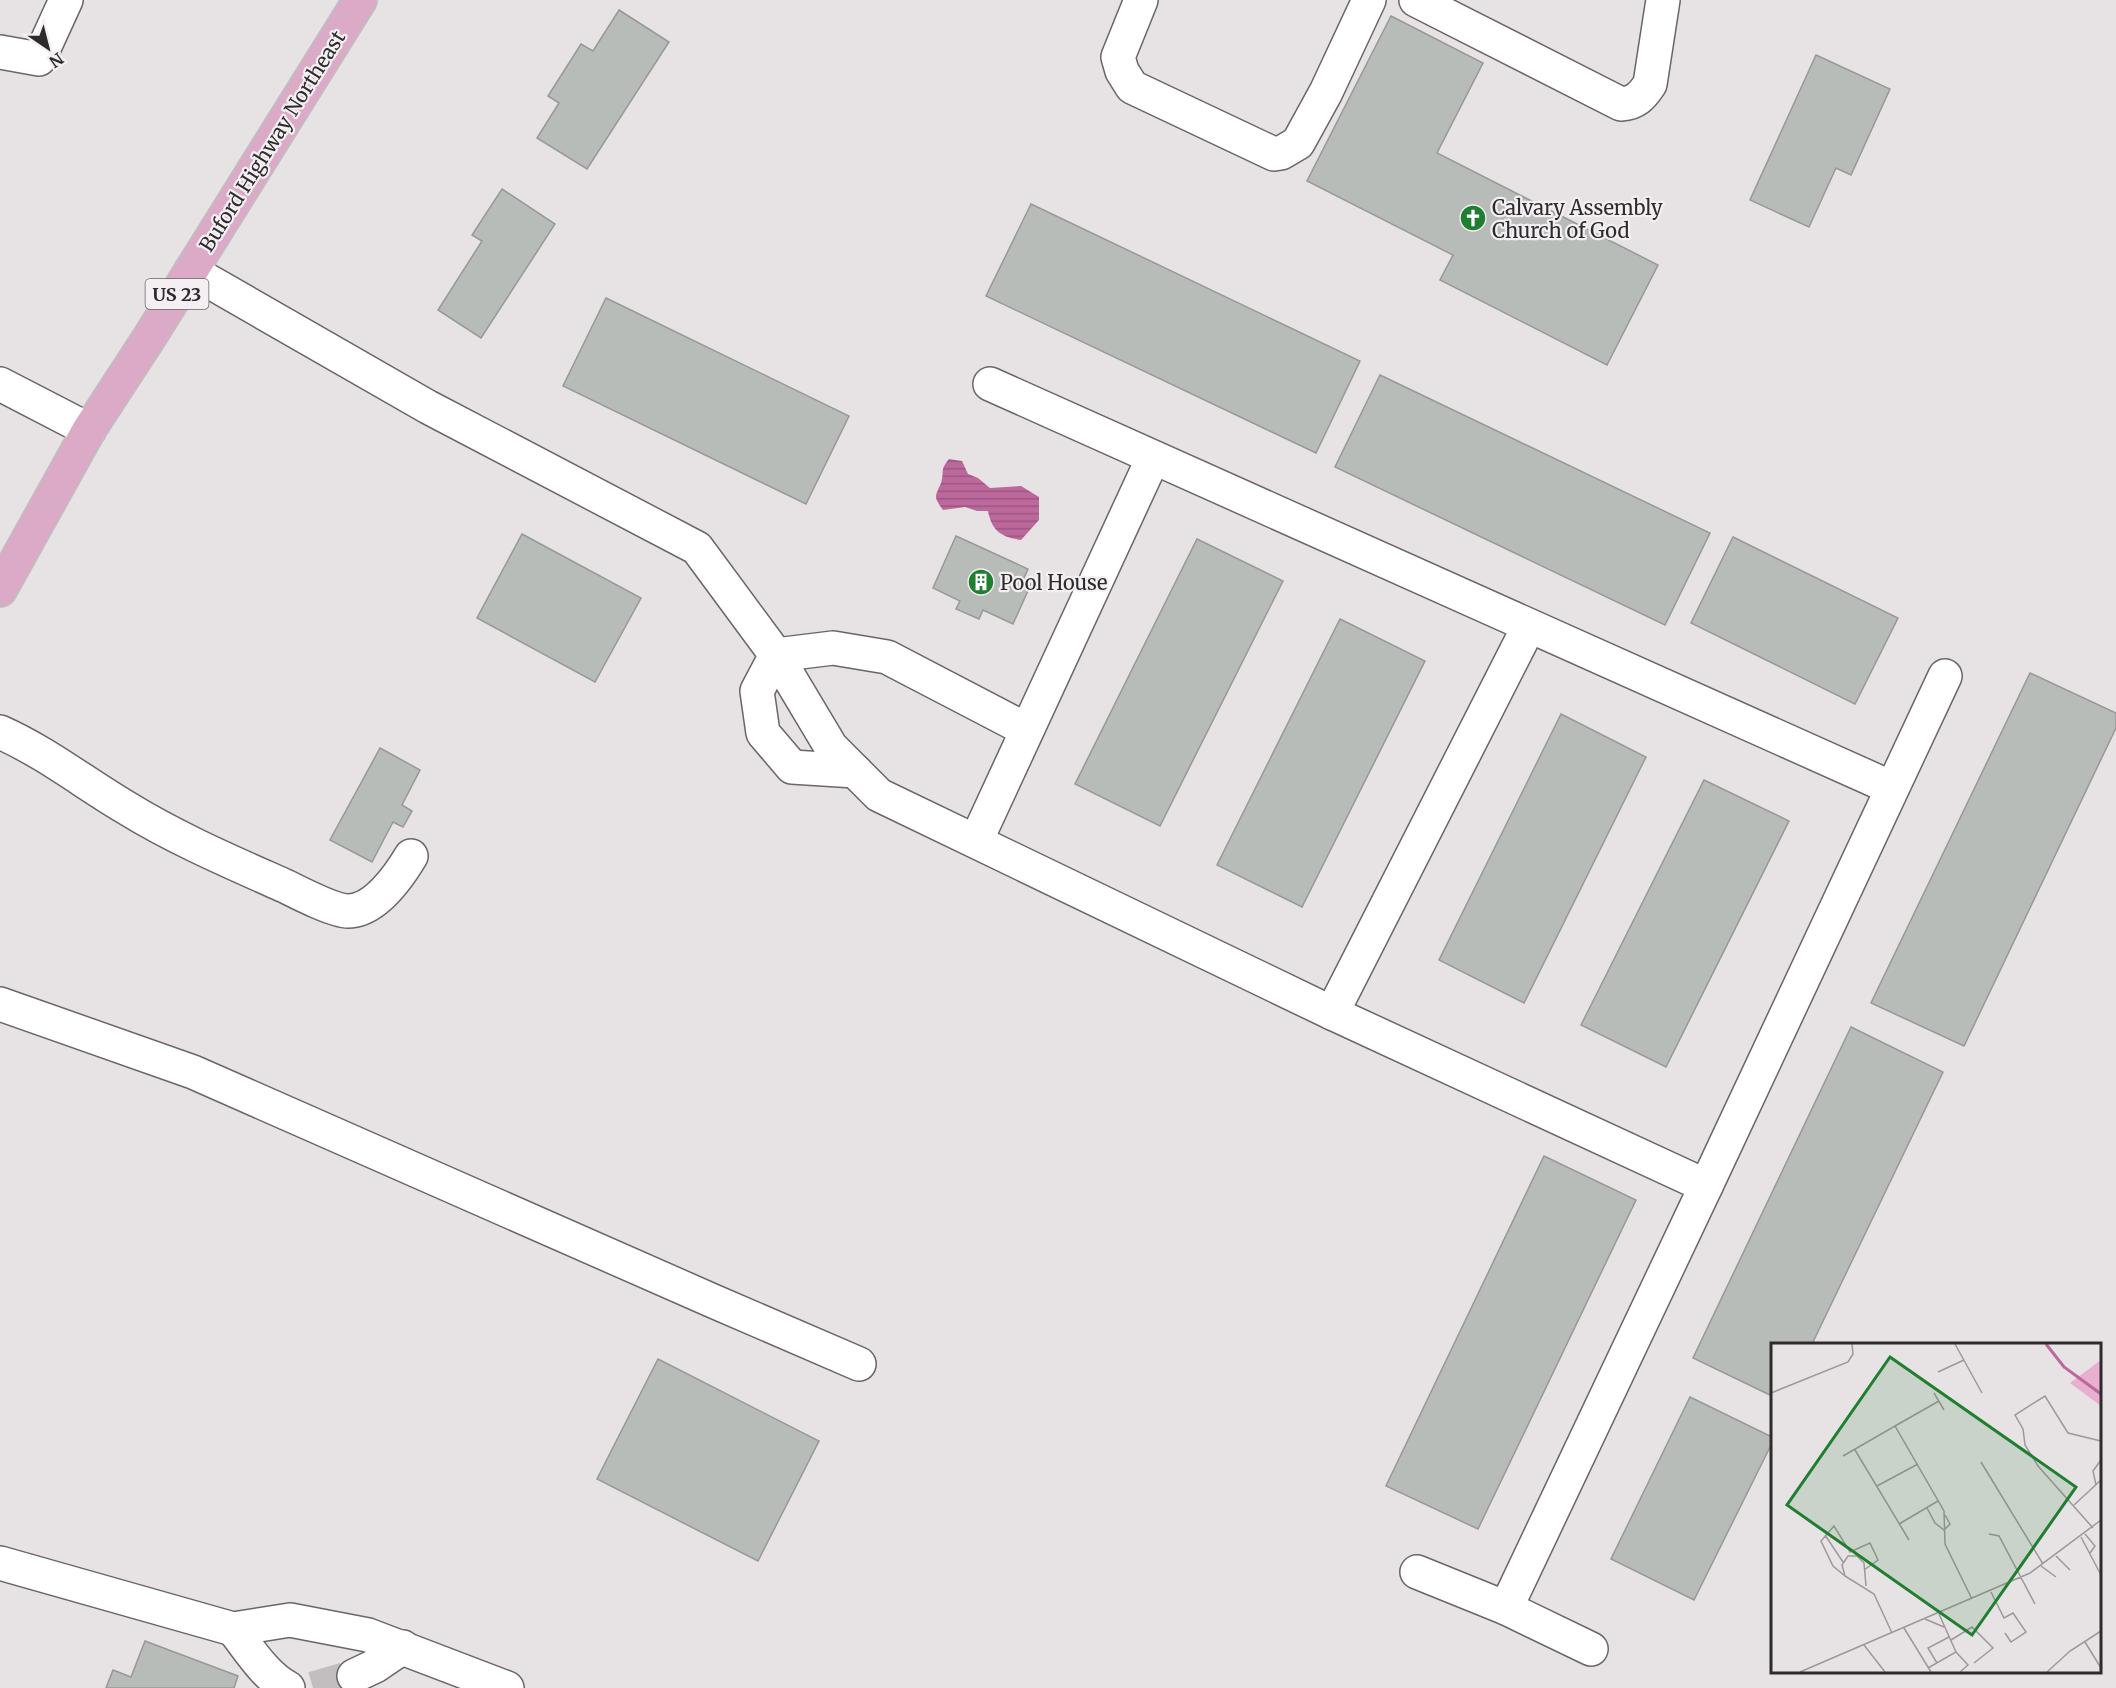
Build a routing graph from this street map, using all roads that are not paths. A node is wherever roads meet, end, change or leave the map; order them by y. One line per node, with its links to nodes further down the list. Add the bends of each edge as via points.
1 (66, 0): 7 (street, via 39,59)
2 (360, 0): 8 (main road, Buford Highway Northeast / US 23)
3 (1141, 0): 4 (street, via 1118,57 1132,87 1274,154 1299,143)
4 (1369, 0)
5 (1416, 0): 6 (street, via 1621,104 1642,96 1650,84)
6 (1663, 0)
7 (0, 52)
8 (191, 271): 11 (main road, Buford Highway Northeast / US 23); 15 (street, via 428,407 697,548)
9 (0, 384): 11 (street)
10 (990, 384): 12 (street)
11 (89, 430): 13 (main road, Buford Highway Northeast / US 23)
12 (1153, 458): 14 (street); 17 (street)
13 (0, 590)
14 (1529, 626): 20 (street); 24 (street)
15 (776, 655): 17 (street, via 833,648 887,657); 19 (street, via 831,747); 19 (street, via 757,691 763,733 792,767)
16 (1945, 676): 20 (street)
17 (1028, 730): 21 (street)
18 (0, 732): 22 (street, via 55,760 125,807 218,856 348,911 364,907 382,894)
19 (855, 771): 21 (street, via 879,795)
20 (1892, 788): 25 (street)
21 (976, 841): 24 (street)
22 (411, 856)
23 (0, 1004): 26 (street, via 193,1071)
24 (1332, 1013): 25 (street)
25 (1706, 1186): 29 (street)
26 (859, 1364)
27 (0, 1563): 30 (street)
28 (1417, 1572): 29 (street)
29 (1506, 1608): 32 (street)
30 (232, 1629): 31 (street, via 290,1620 368,1635); 34 (street, via 260,1664)
31 (403, 1647): 33 (street); 35 (street)
32 (1591, 1649)
33 (354, 1676)
34 (288, 1688)
35 (507, 1688)

